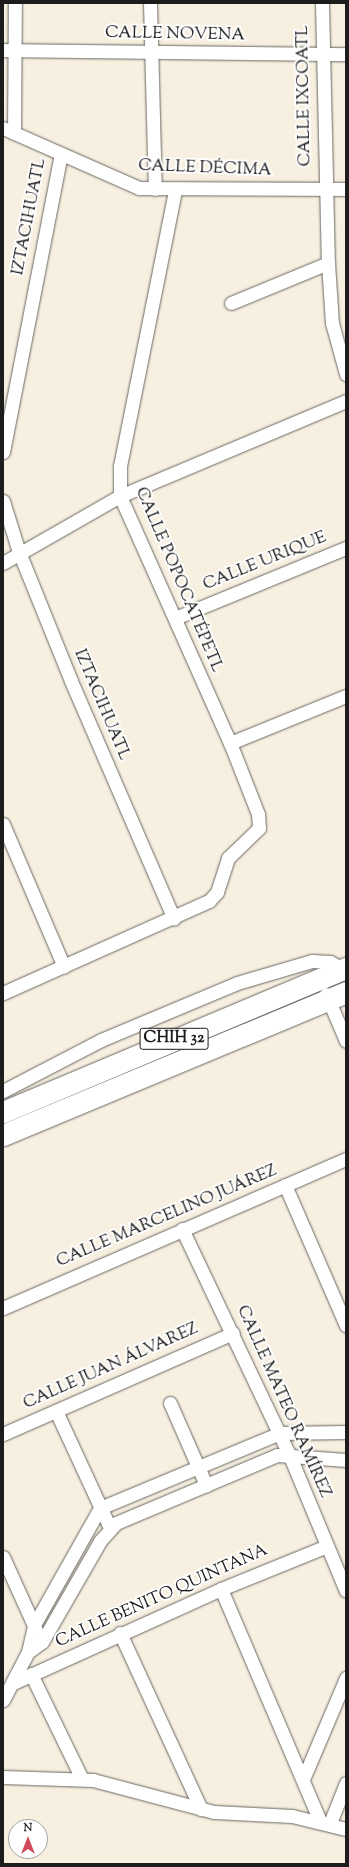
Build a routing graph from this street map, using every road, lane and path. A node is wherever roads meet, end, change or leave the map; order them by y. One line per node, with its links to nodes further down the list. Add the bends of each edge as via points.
1 (15, 3): 4 (street)
2 (150, 3): 5 (street)
3 (322, 3): 6 (street, CALLE IXCOATL)
4 (9, 50): 5 (street, CALLE NOVENA); 8 (street)
5 (150, 52): 6 (street, CALLE NOVENA); 10 (street)
6 (322, 54): 7 (street, CALLE NOVENA); 11 (street, CALLE IXCOATL)
7 (346, 54)
8 (8, 130): 9 (street, CALLE DÉCIMA)
9 (61, 154): 10 (street, CALLE DÉCIMA, via 132,186); 18 (street, IZTACIHUATL)
10 (154, 189): 13 (street, CALLE DÉCIMA)
11 (325, 189): 12 (street, CALLE DÉCIMA); 13 (street, CALLE DÉCIMA); 14 (street, CALLE IXCOATL)
12 (346, 189)
13 (175, 190): 19 (street, CALLE POPOCATÉPETL, via 120,466)
14 (328, 263): 15 (street); 16 (street, CALLE IXCOATL, via 332,323)
15 (231, 302)
16 (346, 374)
17 (346, 401): 19 (street)
18 (3, 452)
19 (120, 496): 22 (street); 24 (street, CALLE POPOCATÉPETL)
20 (3, 501): 22 (street, IZTACIHUATL)
21 (346, 548): 24 (street, CALLE URIQUE)
22 (18, 552): 23 (street); 28 (street, IZTACIHUATL)
23 (3, 563)
24 (175, 618): 26 (street, CALLE POPOCATÉPETL)
25 (346, 696): 26 (street)
26 (230, 743): 28 (street, CALLE POPOCATÉPETL, via 260,823 254,837 228,858 218,892 202,906)
27 (3, 824): 29 (street)
28 (174, 919): 29 (street)
29 (64, 967): 32 (street)
30 (344, 969): 31 (main road, CHIH 32); 35 (street, via 330,962 312,961 237,983 101,1040)
31 (320, 979): 33 (street); 36 (main road, CHIH 32)
32 (3, 993)
33 (337, 995): 34 (street); 37 (main road, CHIH 32)
34 (346, 1041)
35 (3, 1091)
36 (3, 1112)
37 (3, 1135)
38 (346, 1159): 39 (street, CALLE MARCELINO JUÁREZ)
39 (285, 1185): 40 (street, CALLE MARCELINO JUÁREZ); 42 (street)
40 (182, 1229): 41 (street, CALLE MARCELINO JUÁREZ); 43 (street, CALLE MATEO RAMÍREZ)
41 (3, 1308)
42 (346, 1325)
43 (233, 1333): 45 (street, CALLE JUAN ÁLVAREZ); 47 (street, CALLE MATEO RAMÍREZ)
44 (170, 1403): 51 (street)
45 (56, 1411): 48 (street, CALLE JUAN ÁLVAREZ); 53 (street)
46 (346, 1432): 47 (street)
47 (280, 1433): 49 (street, CALLE MATEO RAMÍREZ); 51 (street)
48 (3, 1434)
49 (289, 1454): 50 (street); 52 (street, via 259,1461); 55 (street, CALLE MATEO RAMÍREZ)
50 (346, 1460)
51 (197, 1465): 52 (street); 53 (street)
52 (206, 1485): 54 (street)
53 (100, 1508): 54 (street); 59 (street)
54 (110, 1528): 61 (street)
55 (326, 1546): 57 (street, CALLE BENITO QUINTANA); 58 (street, CALLE MATEO RAMÍREZ)
56 (3, 1557): 59 (street)
57 (221, 1589): 60 (street, CALLE BENITO QUINTANA); 68 (street)
58 (346, 1591)
59 (34, 1625): 61 (street); 62 (street)
60 (120, 1633): 63 (street, CALLE BENITO QUINTANA); 71 (street)
61 (42, 1642): 62 (street)
62 (28, 1652): 65 (street)
63 (32, 1674): 65 (street, CALLE BENITO QUINTANA); 69 (street)
64 (346, 1678): 68 (street)
65 (13, 1683): 66 (street)
66 (3, 1700)
67 (3, 1777): 69 (street)
68 (304, 1777): 72 (street)
69 (82, 1779): 71 (street)
70 (346, 1783): 72 (street)
71 (201, 1809): 72 (street)
72 (325, 1822): 73 (street)
73 (346, 1829)

